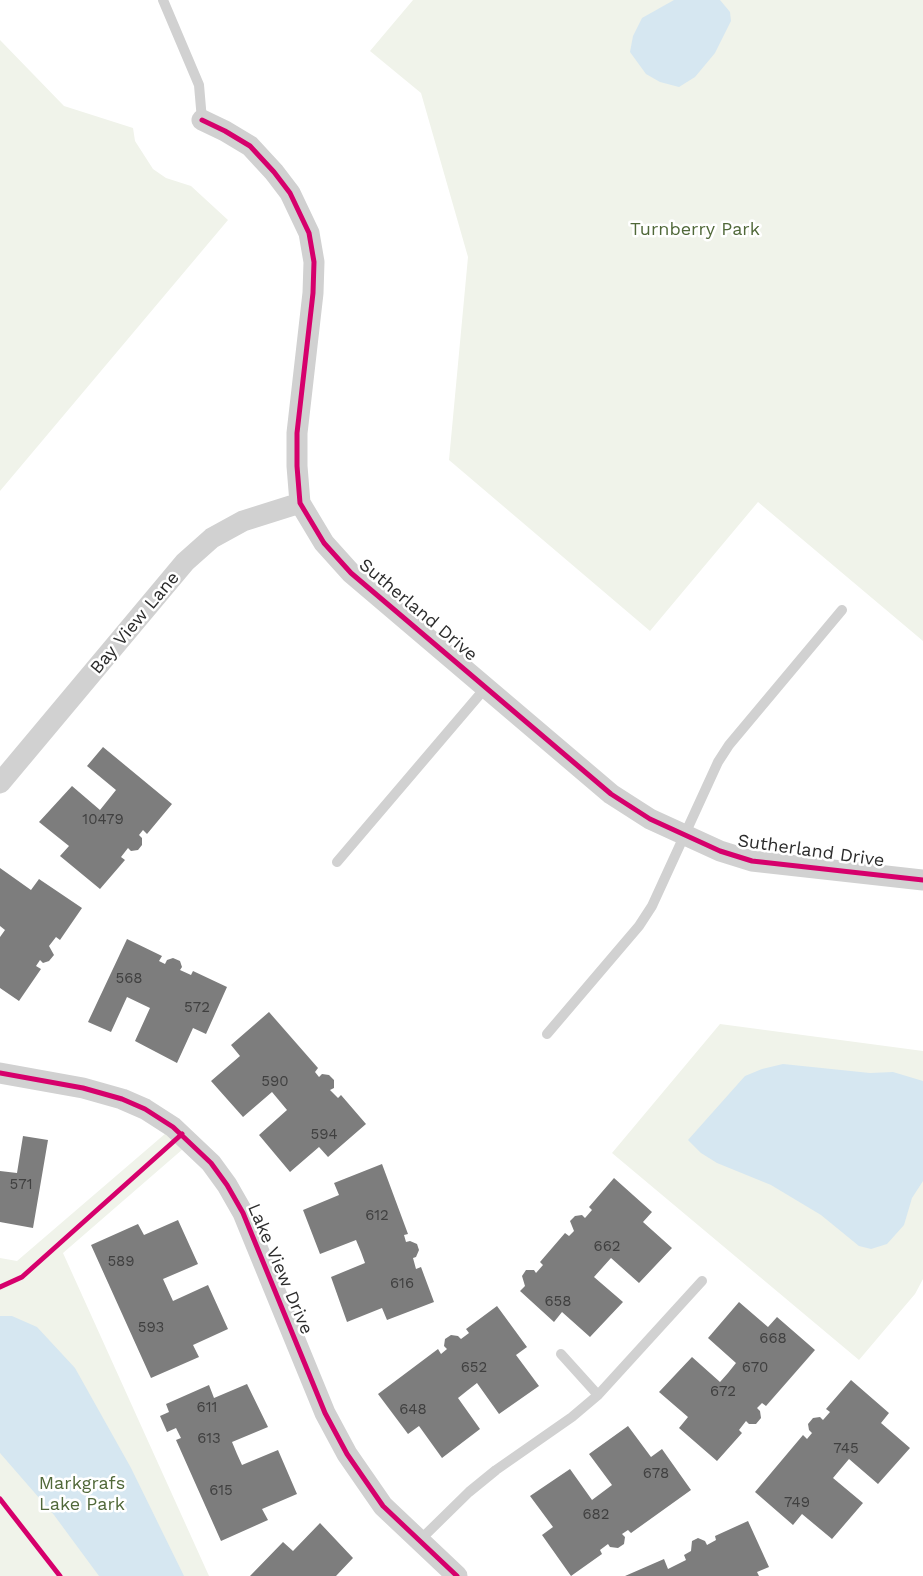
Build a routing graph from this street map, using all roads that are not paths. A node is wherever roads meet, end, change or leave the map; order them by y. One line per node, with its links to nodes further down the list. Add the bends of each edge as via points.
1 (163, 0): 2 (lane, via 199,85)
2 (202, 120): 3 (street, Sutherland Drive, via 226,130 256,152 290,193 309,233 314,262 313,293 297,432)
3 (300, 502): 5 (street, Sutherland Drive, via 324,543 351,573); 6 (street, Bay View Lane, via 243,520 212,538 185,562)
4 (842, 610): 7 (lane, via 729,745)
5 (487, 686): 7 (street, Sutherland Drive, via 611,794 650,819); 8 (lane)
6 (0, 784)
7 (684, 835): 9 (street, Sutherland Drive, via 752,861); 10 (lane, via 652,906)
8 (337, 862)
9 (923, 880)
10 (547, 1034)
11 (0, 1073): 15 (street, Lake View Drive, via 83,1088 122,1099 151,1112 173,1127 211,1163 246,1218 335,1434 376,1498)
12 (702, 1282): 14 (lane)
13 (561, 1354): 14 (lane)
14 (598, 1395): 15 (lane, via 496,1470)
15 (419, 1541): 16 (street, Lake View Drive)
16 (457, 1576)

